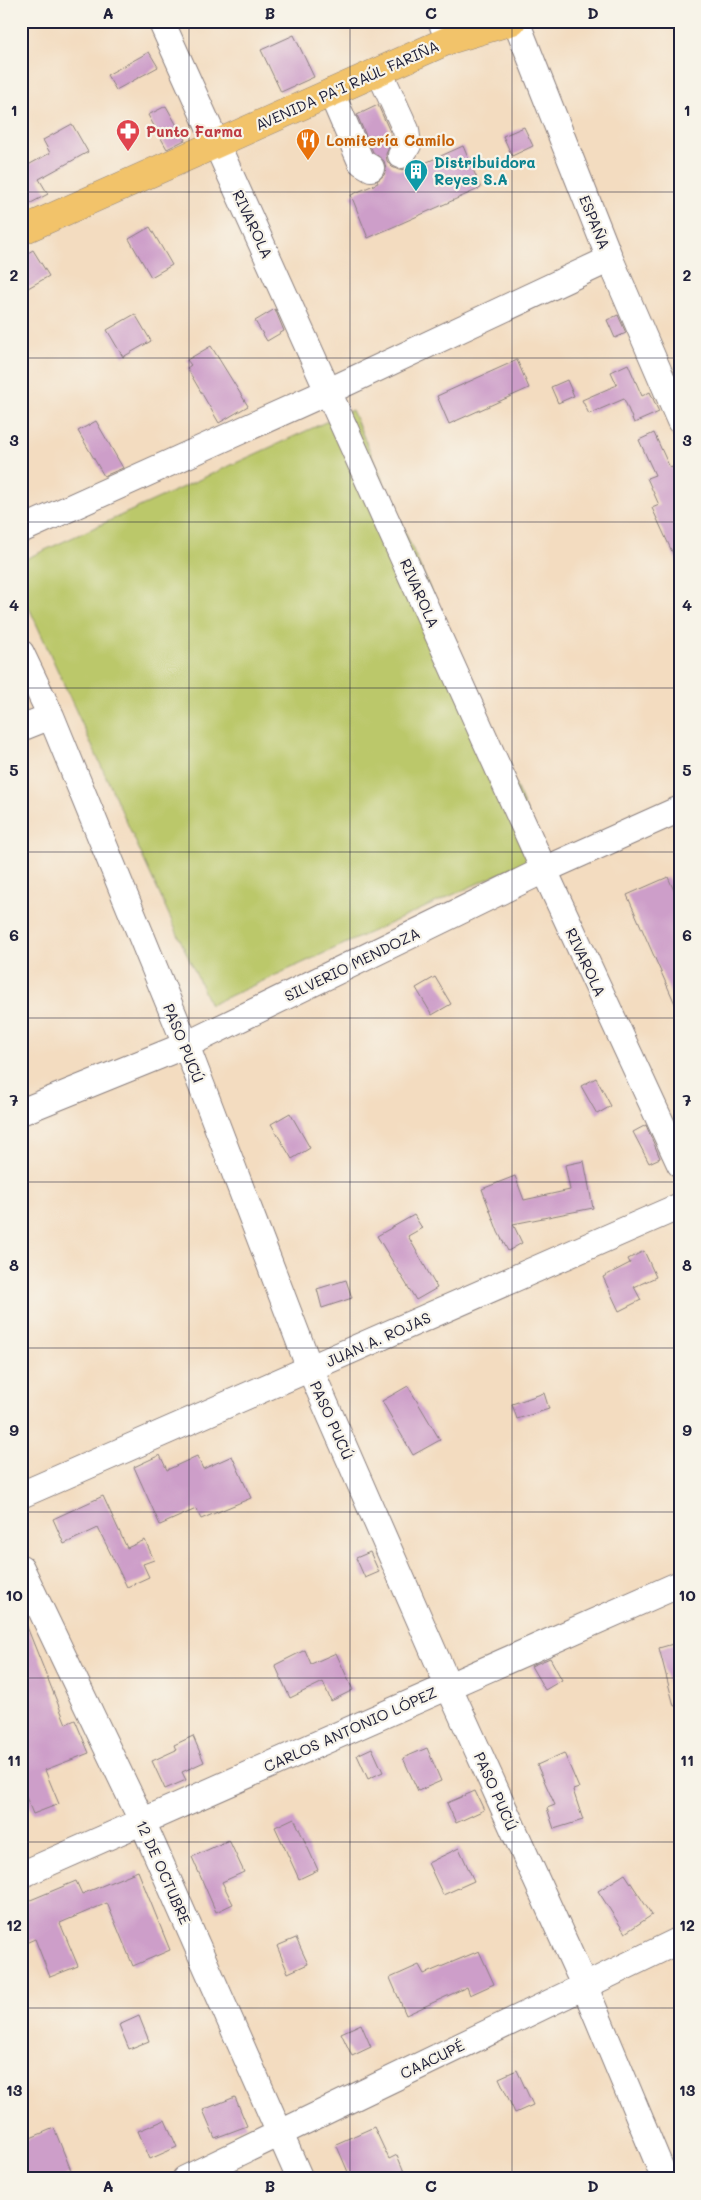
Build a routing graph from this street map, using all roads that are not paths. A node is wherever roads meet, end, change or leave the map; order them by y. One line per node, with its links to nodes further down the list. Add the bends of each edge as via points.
1 (161, 21): 6 (street, RIVAROLA)
2 (514, 21): 3 (highway, AVENIDA PA'I RAÚL FARIÑA); 10 (street, ESPAÑA)
3 (445, 30): 4 (highway, AVENIDA PA'I RAÚL FARIÑA)
4 (379, 70): 5 (highway, AVENIDA PA'I RAÚL FARIÑA); 7 (street, via 406,130 408,145)
5 (330, 92): 6 (highway, AVENIDA PA'I RAÚL FARIÑA); 8 (street, via 362,162)
6 (215, 143): 9 (highway, AVENIDA PA'I RAÚL FARIÑA); 11 (street, RIVAROLA)
7 (401, 155)
8 (371, 168)
9 (21, 231)
10 (610, 259): 11 (street); 12 (street, ESPAÑA)
11 (329, 391): 13 (street); 18 (street, RIVAROLA)
12 (680, 421)
13 (21, 530)
14 (21, 653): 15 (street, PASO PUCÚ)
15 (50, 716): 16 (street); 19 (street, PASO PUCÚ)
16 (21, 728)
17 (680, 809): 18 (street, SILVERIO MENDOZA)
18 (544, 870): 19 (street, SILVERIO MENDOZA); 21 (street, RIVAROLA)
19 (186, 1045): 20 (street, SILVERIO MENDOZA); 23 (street, PASO PUCÚ)
20 (21, 1112)
21 (680, 1164)
22 (680, 1206): 23 (street, JUAN A. ROJAS)
23 (310, 1369): 24 (street, JUAN A. ROJAS); 27 (street, PASO PUCÚ)
24 (21, 1495)
25 (21, 1568): 28 (street, 12 DE OCTUBRE)
26 (680, 1584): 27 (street, CARLOS ANTONIO LÓPEZ)
27 (448, 1686): 28 (street, CARLOS ANTONIO LÓPEZ); 31 (street, PASO PUCÚ)
28 (142, 1821): 29 (street, CARLOS ANTONIO LÓPEZ); 32 (street, 12 DE OCTUBRE)
29 (21, 1874)
30 (680, 1940): 31 (street, CAACUPÉ)
31 (584, 1985): 32 (street, CAACUPÉ); 35 (street, PASO PUCÚ)
32 (278, 2133): 33 (street, CAACUPÉ); 34 (street, 12 DE OCTUBRE)
33 (185, 2179)
34 (300, 2179)
35 (664, 2179)

